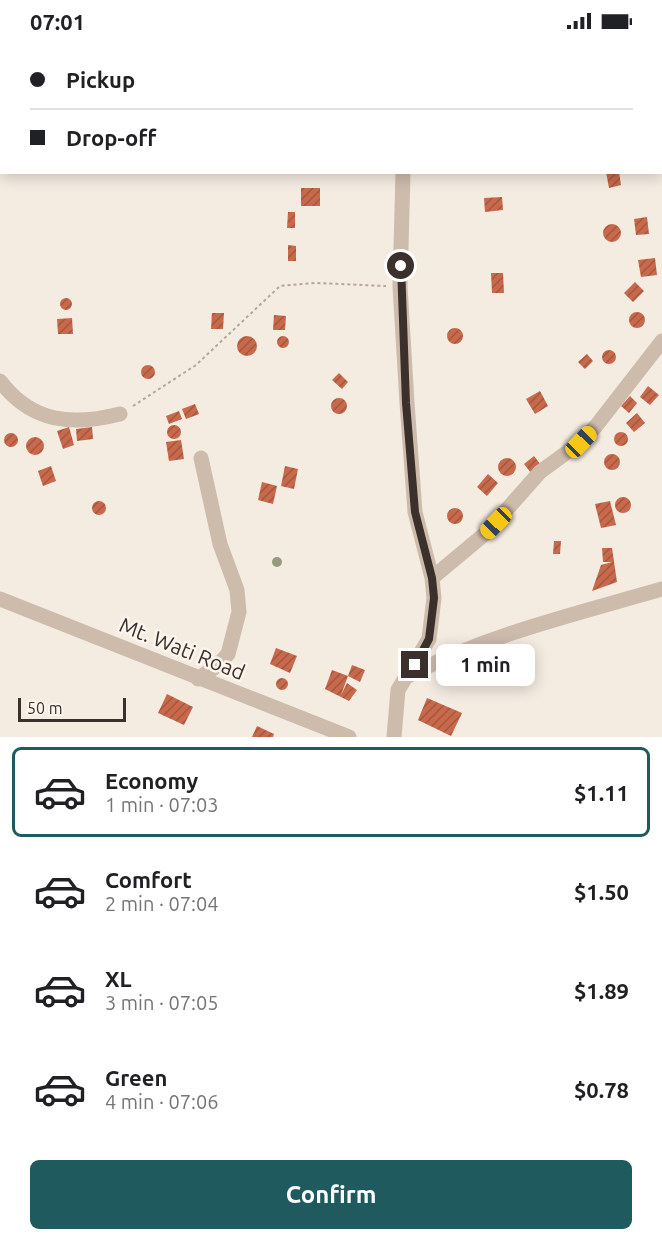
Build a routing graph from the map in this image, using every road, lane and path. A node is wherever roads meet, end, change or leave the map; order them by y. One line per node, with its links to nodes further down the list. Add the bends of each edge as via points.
1 (403, 174): 2 (street)
2 (400, 286): 5 (path, via 280,286 196,365); 7 (street, via 415,512)
3 (662, 341): 7 (street, via 581,442 540,472 486,533)
4 (0, 381): 5 (street, via 32,411 51,417 85,422)
5 (120, 414)
6 (201, 458): 11 (street, via 220,544 237,590 239,612 228,654)
7 (432, 578): 10 (street, via 429,639)
8 (662, 589): 10 (street, via 488,640)
9 (0, 599): 11 (street, Mt. Wati Road)
10 (407, 676): 14 (street, via 398,690)
11 (198, 678): 12 (street, Mt. Wati Road)
12 (329, 734): 13 (street, Mt. Wati Road)
13 (349, 737)
14 (394, 737)

